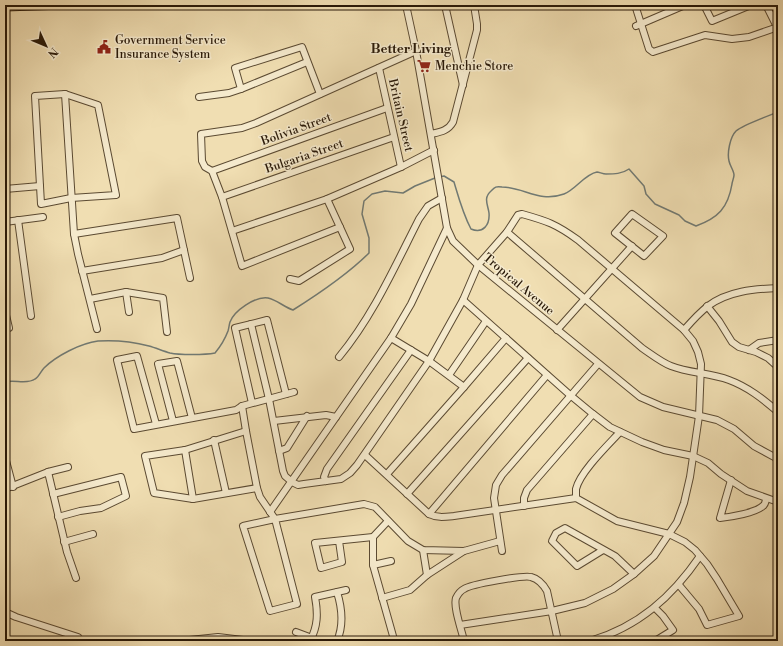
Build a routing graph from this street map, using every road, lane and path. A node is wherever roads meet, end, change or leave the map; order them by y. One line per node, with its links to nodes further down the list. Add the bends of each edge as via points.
1 (62, 5): 10 (main road)
2 (406, 5): 13 (street, Tropical Avenue)
3 (445, 5): 16 (street)
4 (474, 5): 16 (street, via 478,24)
5 (635, 5): 11 (street)
6 (685, 5): 11 (street)
7 (704, 5): 8 (street, via 712,21)
8 (751, 5)
9 (766, 5): 12 (street)
10 (10, 6)
11 (639, 25): 12 (street, via 652,52 697,36 714,35 732,39 749,37)
12 (778, 28)
13 (416, 51): 15 (street); 22 (street, Tropical Avenue)
14 (307, 62): 17 (street); 17 (street, via 302,47 235,68); 19 (street)
15 (379, 68): 19 (street); 21 (street, Britain Street)
16 (463, 87): 22 (street, via 451,126 444,131)
17 (241, 89): 20 (street)
18 (65, 94): 27 (street, via 35,96); 30 (street); 30 (street, via 98,105 116,195)
19 (320, 94): 26 (street, via 256,124 201,134 202,161)
20 (199, 97)
21 (387, 108): 23 (street, Britain Street); 26 (street, Bolivia Street)
22 (431, 134): 24 (street, Tropical Avenue)
23 (394, 137): 25 (street, Britain Street); 29 (street, Bulgaria Street)
24 (434, 150): 25 (street); 31 (street, Tropical Avenue)
25 (401, 167): 32 (street)
26 (212, 171): 29 (street)
27 (40, 186): 28 (street); 30 (street, via 41,204)
28 (5, 189)
29 (222, 197): 38 (street)
30 (71, 198): 40 (street)
31 (442, 198): 37 (street, Tropical Avenue); 69 (street, via 428,206 422,215 365,321)
32 (327, 199): 36 (street); 38 (street)
33 (43, 217): 34 (street)
34 (18, 220): 35 (street); 56 (street)
35 (5, 222)
36 (340, 227): 38 (street, via 242,266); 47 (street, via 350,249 299,281)
37 (447, 228): 43 (street, Tropical Avenue, via 453,241); 64 (street, via 411,304)
38 (232, 231)
39 (507, 232): 43 (street); 44 (street, via 518,215 548,221 561,227); 50 (street)
40 (74, 234): 42 (street, via 177,218); 45 (street)
41 (632, 246): 41 (street, via 615,233 632,214 663,236 644,256); 44 (street)
42 (184, 250): 45 (street, via 162,258); 46 (street)
43 (478, 264): 52 (street); 61 (street, Tropical Avenue)
44 (611, 269): 50 (street); 62 (street)
45 (82, 271): 51 (street)
46 (190, 278)
47 (290, 279)
48 (778, 288): 53 (street, via 734,293)
49 (126, 292): 51 (street); 55 (street); 63 (street, via 163,298)
50 (585, 298): 61 (street); 74 (street, via 642,348 656,357 671,366)
51 (90, 299): 60 (street)
52 (464, 300): 57 (street); 71 (street)
53 (707, 306): 62 (street); 68 (street, via 732,342 739,348)
54 (5, 310): 59 (street)
55 (129, 312)
56 (31, 316)
57 (486, 321): 65 (street); 75 (street)
58 (251, 324): 79 (street, via 267,320); 81 (street); 82 (street, via 235,328)
59 (9, 328)
60 (97, 329)
61 (557, 330): 72 (street, Tropical Avenue)
62 (684, 330): 74 (street, via 698,352)
63 (167, 332)
64 (391, 338): 67 (street); 88 (street)
65 (506, 338): 70 (street); 77 (street)
66 (778, 340): 68 (street, via 759,343)
67 (411, 350): 71 (street); 106 (street, via 327,469 324,477)
68 (749, 350): 73 (street, via 768,358)
69 (339, 357)
70 (528, 358): 76 (street); 113 (street)
71 (429, 361): 75 (street); 98 (street)
72 (598, 364): 80 (street); 87 (street, Tropical Avenue, via 640,397 662,407)
73 (778, 367)
74 (701, 372): 84 (street, via 729,380 749,390); 87 (street)
75 (449, 375): 77 (street)
76 (547, 375): 80 (street); 121 (street)
77 (464, 387): 104 (street)
78 (294, 392): 79 (street)
79 (286, 394): 81 (street)
80 (570, 395): 85 (street); 119 (street, via 502,475 496,485)
81 (269, 399): 82 (street); 91 (street)
82 (252, 403): 83 (street)
83 (242, 406): 89 (street, via 236,410); 93 (street)
84 (778, 412)
85 (593, 414): 94 (street); 118 (street, via 527,490)
86 (307, 416): 88 (street); 91 (street); 97 (street, via 287,448)
87 (699, 416): 99 (street); 101 (street, Tropical Avenue, via 717,420)
88 (336, 417): 107 (street)
89 (192, 418): 90 (street); 90 (street, via 177,361 158,364)
90 (173, 421): 92 (street)
91 (274, 421): 97 (street)
92 (156, 424): 92 (street, via 134,429 117,360 138,356)
93 (246, 431): 95 (street); 109 (street)
94 (620, 432): 99 (street, via 664,450); 114 (street, via 581,478 576,488)
95 (214, 440): 96 (street); 111 (street)
96 (184, 450): 115 (street); 115 (street, via 145,456 154,493)
97 (279, 451): 107 (street, via 283,472)
98 (365, 455): 104 (street); 106 (street, via 346,476)
99 (693, 456): 105 (street, via 708,463); 126 (street, via 684,503)
100 (5, 457): 108 (street)
101 (778, 459)
102 (68, 467): 103 (street)
103 (48, 472): 108 (street); 112 (street)
104 (387, 474): 113 (street)
105 (731, 480): 116 (street, via 747,491); 116 (street, via 720,518 758,509 764,505)
106 (326, 481): 107 (street, via 298,485)
107 (292, 482): 120 (street)
108 (14, 487): 110 (street)
109 (257, 488): 111 (street); 120 (street)
110 (5, 489)
111 (226, 493): 115 (street)
112 (52, 494): 122 (street); 122 (street, via 121,477 126,496 101,508)
113 (407, 494): 121 (street)
114 (576, 498): 118 (street); 126 (street, via 617,521)
115 (193, 499)
116 (766, 499): 117 (street)
117 (778, 502)
118 (524, 506): 119 (street)
119 (496, 510): 121 (street, via 439,517); 129 (street)
120 (270, 512): 123 (street)
121 (429, 514)
122 (58, 517): 130 (street)
123 (275, 519): 123 (street, via 297,604 270,611 243,526); 124 (street, via 364,504 375,507)
124 (388, 521): 127 (street); 131 (street, via 408,541)
125 (93, 534): 130 (street)
126 (669, 534): 135 (street, via 685,542); 138 (street, via 654,556)
127 (373, 537): 128 (street); 137 (street)
128 (339, 541): 128 (street, via 316,544 321,568 342,562)
129 (500, 541): 133 (street); 134 (street)
130 (64, 542): 140 (street)
131 (423, 550): 133 (street); 139 (street)
132 (603, 550): 132 (street, via 565,528 556,533 552,541 577,566); 138 (street, via 615,556)
133 (464, 551): 139 (street)
134 (502, 551)
135 (700, 556): 141 (street); 141 (street, via 717,578 739,616 707,625 699,610)
136 (391, 560): 137 (street)
137 (373, 565): 144 (street)
138 (634, 574): 146 (street, via 613,589 585,603)
139 (427, 575): 144 (street, via 410,590)
140 (76, 578)
141 (679, 585): 145 (street)
142 (346, 590): 143 (street)
143 (337, 592): 153 (street, via 315,597 317,625); 157 (street, via 342,619)
144 (382, 598): 150 (street)
145 (655, 608): 160 (street, via 618,630); 161 (street, via 673,630)
146 (552, 611): 148 (street); 148 (street, via 544,585 530,576 481,584 459,592 455,603); 159 (street)
147 (5, 612): 152 (street)
148 (460, 625): 158 (street)
149 (296, 632): 153 (street)
150 (393, 636)
151 (5, 638): 154 (street)
152 (78, 639)
153 (311, 640)
154 (10, 641)
155 (180, 641): 156 (street, via 218,637)
156 (251, 641)
157 (337, 641)
158 (464, 641)
159 (558, 641)
160 (590, 641)
161 (655, 641)

